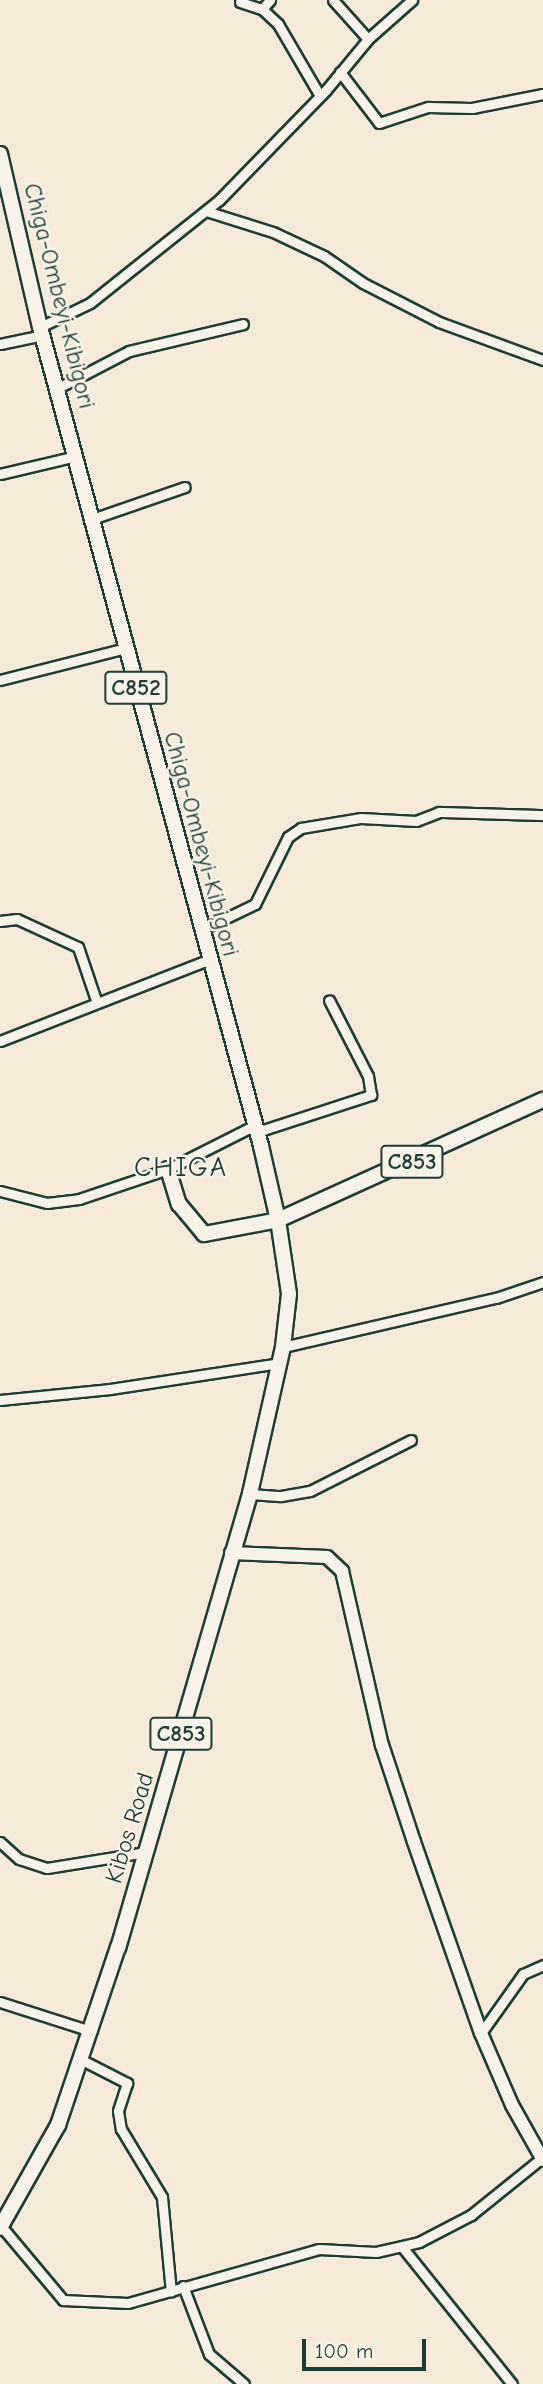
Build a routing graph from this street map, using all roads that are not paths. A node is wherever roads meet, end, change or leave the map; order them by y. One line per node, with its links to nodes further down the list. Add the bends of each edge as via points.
1 (270, 0): 5 (street)
2 (333, 0): 6 (street)
3 (412, 0): 6 (street)
4 (240, 2): 5 (street)
5 (262, 9): 9 (street, via 291,42)
6 (368, 39): 7 (street)
7 (340, 72): 8 (street, via 379,123 428,107 476,108); 9 (street)
8 (543, 94)
9 (320, 96): 11 (street)
10 (0, 154): 13 (main road, Chiga-Ombeyi-Kibigori / C852)
11 (206, 211): 13 (street, via 90,303); 15 (street, via 273,232 439,322)
12 (243, 324): 16 (street, via 129,351)
13 (42, 331): 14 (street); 16 (main road, Chiga-Ombeyi-Kibigori / C852)
14 (0, 344)
15 (543, 360)
16 (58, 388): 17 (main road, Chiga-Ombeyi-Kibigori / C852)
17 (76, 456): 18 (street); 20 (main road, Chiga-Ombeyi-Kibigori / C852)
18 (0, 474)
19 (186, 487): 20 (street)
20 (92, 519): 21 (main road, Chiga-Ombeyi-Kibigori / C852)
21 (126, 648): 22 (street); 25 (main road, Chiga-Ombeyi-Kibigori / C852)
22 (0, 680)
23 (543, 815): 25 (street, via 439,812 416,821 361,818 301,828 288,837 256,904)
24 (0, 921): 28 (street, via 17,919 78,947)
25 (201, 930): 26 (main road, Chiga-Ombeyi-Kibigori / C852)
26 (208, 960): 28 (street); 31 (main road, Chiga-Ombeyi-Kibigori / C852)
27 (329, 1000): 31 (street, via 368,1076 370,1095 263,1130)
28 (97, 1003): 29 (street)
29 (0, 1041)
30 (543, 1100): 34 (main road, C853)
31 (256, 1127): 32 (street); 34 (main road, Chiga-Ombeyi-Kibigori / C852)
32 (168, 1169): 33 (street, via 58,1203); 34 (main road, via 179,1205 204,1234)
33 (0, 1191)
34 (278, 1220): 36 (main road, Kibos Road / C853, via 288,1280)
35 (543, 1282): 36 (street, via 496,1298)
36 (283, 1347): 37 (main road, Kibos Road / C853)
37 (279, 1363): 38 (street, via 110,1390); 40 (main road, Kibos Road / C853)
38 (0, 1400)
39 (411, 1440): 40 (street, via 310,1491 281,1496)
40 (250, 1494): 41 (main road, Kibos Road / C853)
41 (232, 1553): 43 (main road, Kibos Road / C853); 47 (street, via 327,1557 342,1571 382,1745)
42 (0, 1842): 43 (street, via 19,1859 47,1868)
43 (146, 1852): 46 (main road, Kibos Road / C853)
44 (543, 1965): 47 (street, via 523,1974)
45 (0, 2002): 46 (street)
46 (91, 2031): 48 (main road, Kibos Road / C853)
47 (481, 2033): 49 (street, via 512,2105)
48 (82, 2060): 50 (main road, Kibos Road / C853, via 41,2158); 53 (street, via 127,2083 118,2111 121,2129 162,2197)
49 (542, 2158): 51 (street, via 471,2215)
50 (1, 2227): 53 (street, via 63,2300 114,2304)
51 (403, 2248): 52 (street, via 319,2249); 55 (street)
52 (183, 2286): 53 (street); 54 (street, via 209,2354)
53 (171, 2292)
54 (244, 2384)
55 (512, 2384)

